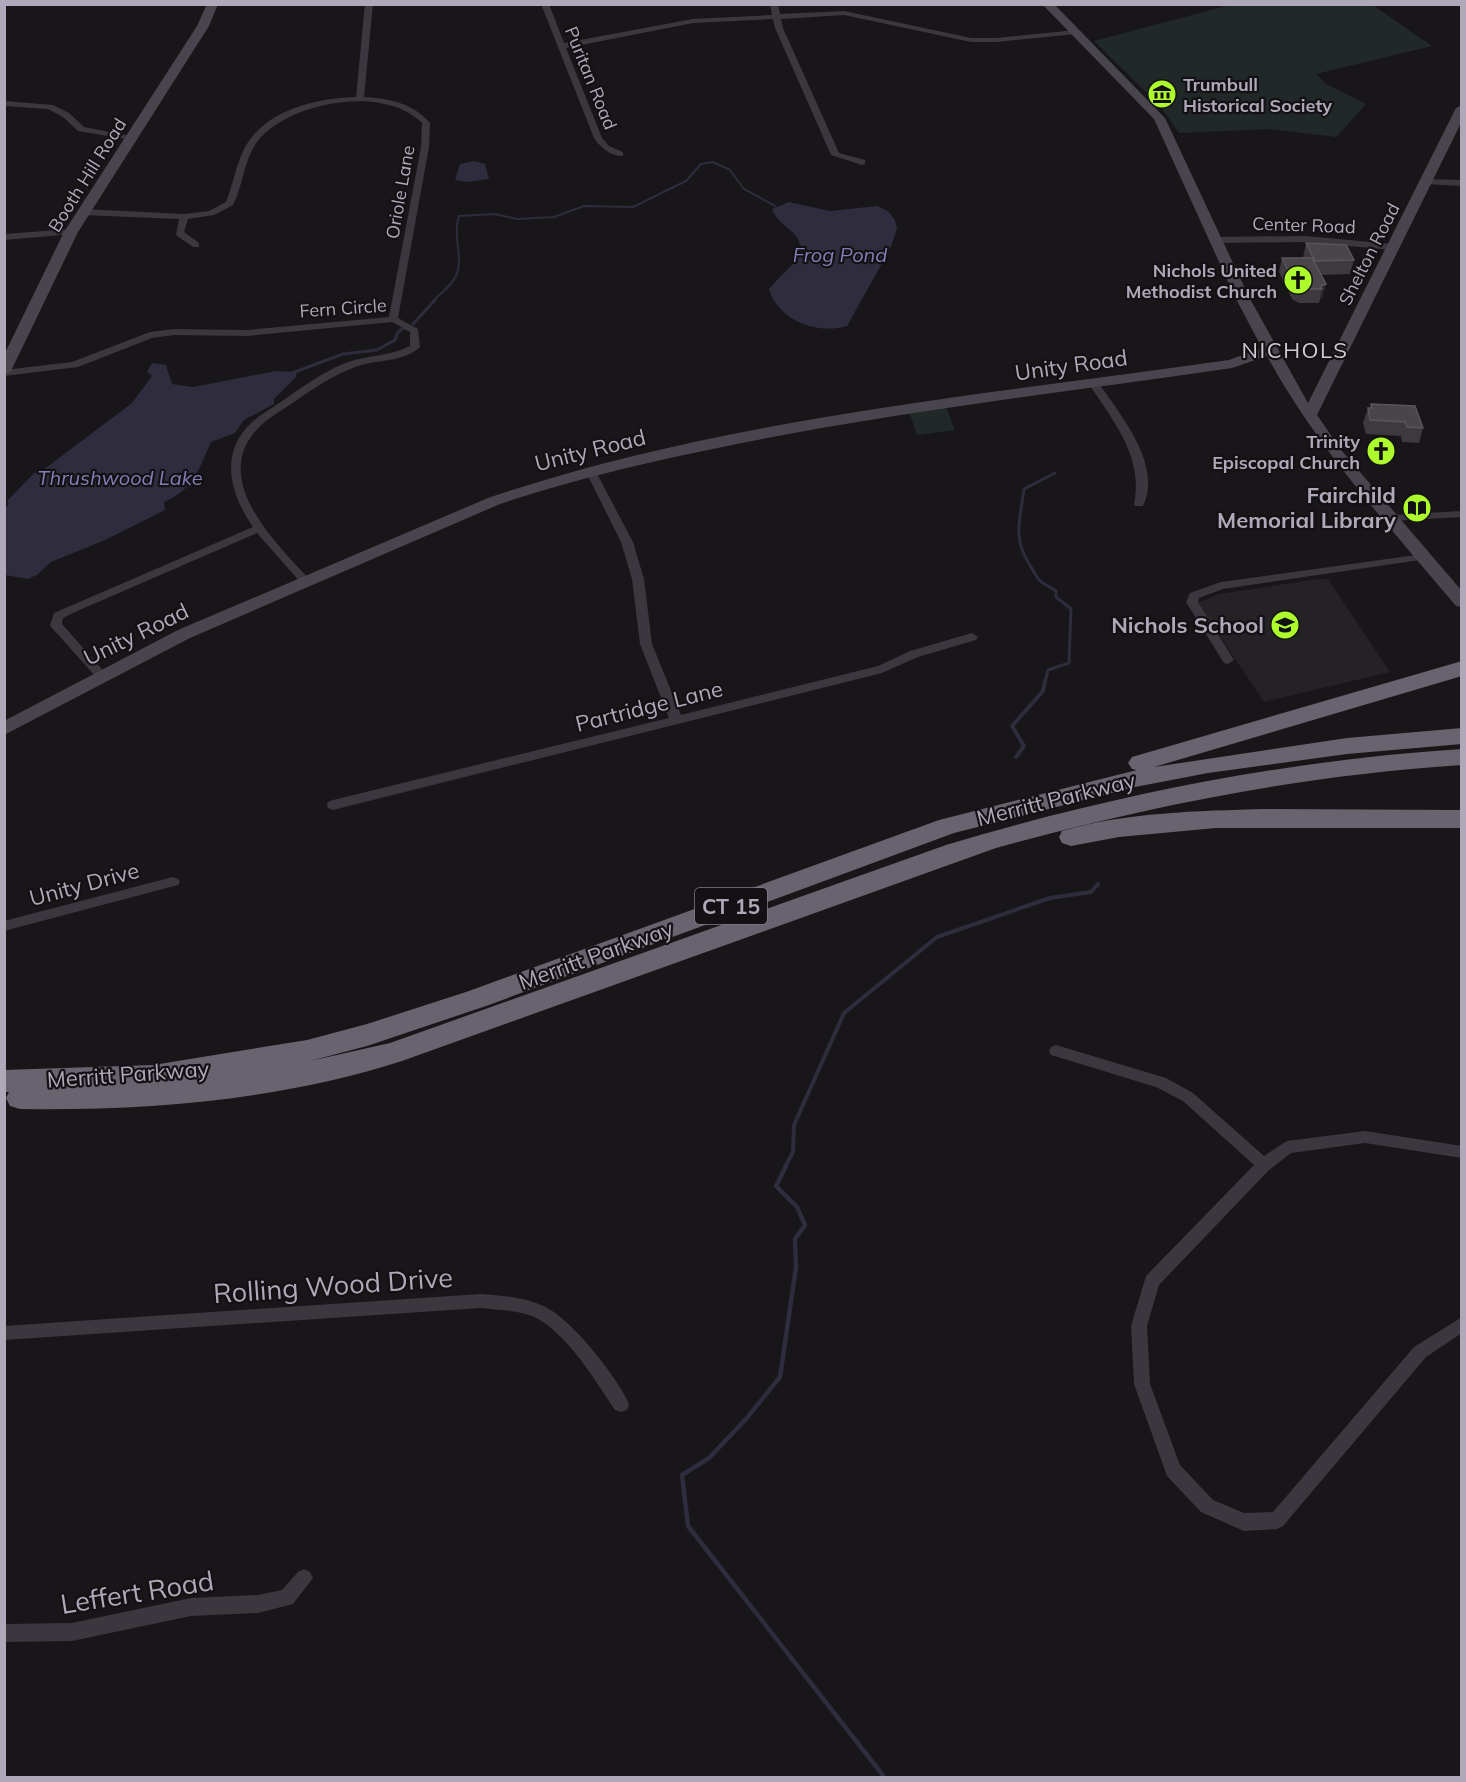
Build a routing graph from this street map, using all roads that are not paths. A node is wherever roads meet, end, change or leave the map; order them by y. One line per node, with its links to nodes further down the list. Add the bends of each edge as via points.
1 (213, 4): 12 (main road, Booth Hill Road)
2 (369, 4): 9 (street)
3 (545, 4): 8 (street, Puritan Road)
4 (774, 4): 6 (street)
5 (1047, 4): 7 (main road)
6 (776, 16): 7 (street, via 857,15 971,40); 8 (street, via 669,24); 14 (street, via 835,154)
7 (1076, 32): 21 (main road, via 1159,118)
8 (562, 46): 13 (street, Puritan Road, via 598,138 606,148)
9 (360, 100): 18 (street, Oriole Lane, via 313,105 273,122 249,148 230,203 210,213); 24 (street, Oriole Lane, via 414,111 426,123)
10 (4, 103): 12 (street, via 50,107 81,129)
11 (1461, 108): 15 (main road, Shelton Road)
12 (132, 137): 17 (main road, Booth Hill Road)
13 (620, 154)
14 (862, 162)
15 (1426, 182): 16 (street); 23 (main road, Shelton Road)
16 (1461, 183)
17 (83, 212): 18 (street); 19 (main road, Booth Hill Road)
18 (184, 217): 22 (street, via 179,234)
19 (71, 232): 20 (street); 28 (main road, Booth Hill Road)
20 (4, 237)
21 (1215, 240): 23 (street, Center Road, via 1305,239); 25 (main road)
22 (196, 245)
23 (1393, 247): 30 (main road, Shelton Road)
24 (393, 320): 28 (street, Fern Circle, via 238,333 150,335 74,365); 35 (street, Fern Circle, via 415,331 415,347 404,355 356,362 330,373 256,424 242,441 234,477)
25 (1269, 350): 26 (main road, Unity Road); 27 (main road)
26 (1232, 364): 27 (main road, Unity Road); 29 (main road, Unity Road)
27 (1278, 368): 30 (main road)
28 (4, 372)
29 (1094, 384): 31 (main road, Unity Road, via 787,429); 32 (street, via 1142,470 1144,489)
30 (1309, 416): 34 (main road)
31 (590, 470): 37 (main road, Unity Road, via 494,501); 43 (street, via 627,542 638,579 646,644)
32 (1139, 504)
33 (1461, 514): 34 (street)
34 (1391, 518): 36 (main road)
35 (257, 529): 37 (street, Fern Circle); 42 (street, via 58,616 56,625)
36 (1423, 557): 38 (main road); 40 (street, via 1203,591 1192,602)
37 (305, 581): 42 (main road, Unity Road)
38 (1461, 602)
39 (972, 637): 43 (street, Partridge Lane, via 914,654 882,669)
40 (1228, 660)
41 (1461, 668): 49 (highway, via 1014,802)
42 (101, 675): 44 (main road, Unity Road)
43 (677, 721): 47 (street, Partridge Lane)
44 (4, 729)
45 (1461, 736): 49 (highway, Merritt Parkway / CT 15, via 1326,748 1208,765 1135,779)
46 (1461, 756): 51 (highway, Merritt Parkway / CT 15, via 1381,763 1167,798 1024,830)
47 (333, 805)
48 (1461, 819): 51 (highway, via 1239,819 1171,823 1089,833)
49 (948, 826): 54 (highway, Merritt Parkway / CT 15, via 476,999 367,1035 214,1068 109,1079)
50 (173, 882): 52 (street, Unity Drive)
51 (846, 892): 55 (highway, Merritt Parkway / CT 15, via 437,1039 334,1068 159,1095)
52 (4, 926)
53 (1056, 1051): 57 (street, via 1161,1082 1188,1097)
54 (4, 1081)
55 (4, 1098)
56 (1461, 1152): 57 (street, via 1365,1137 1287,1147)
57 (1264, 1165): 58 (street, via 1152,1281 1138,1326 1142,1384 1173,1470 1207,1506 1244,1522 1277,1520 1420,1352)
58 (1461, 1324)
59 (4, 1333): 60 (street, Rolling Wood Drive, via 481,1300 535,1309 566,1333 594,1364)
60 (621, 1404)
61 (304, 1578): 62 (street, Leffert Road, via 287,1598 258,1604 190,1607 72,1632)
62 (4, 1633)

